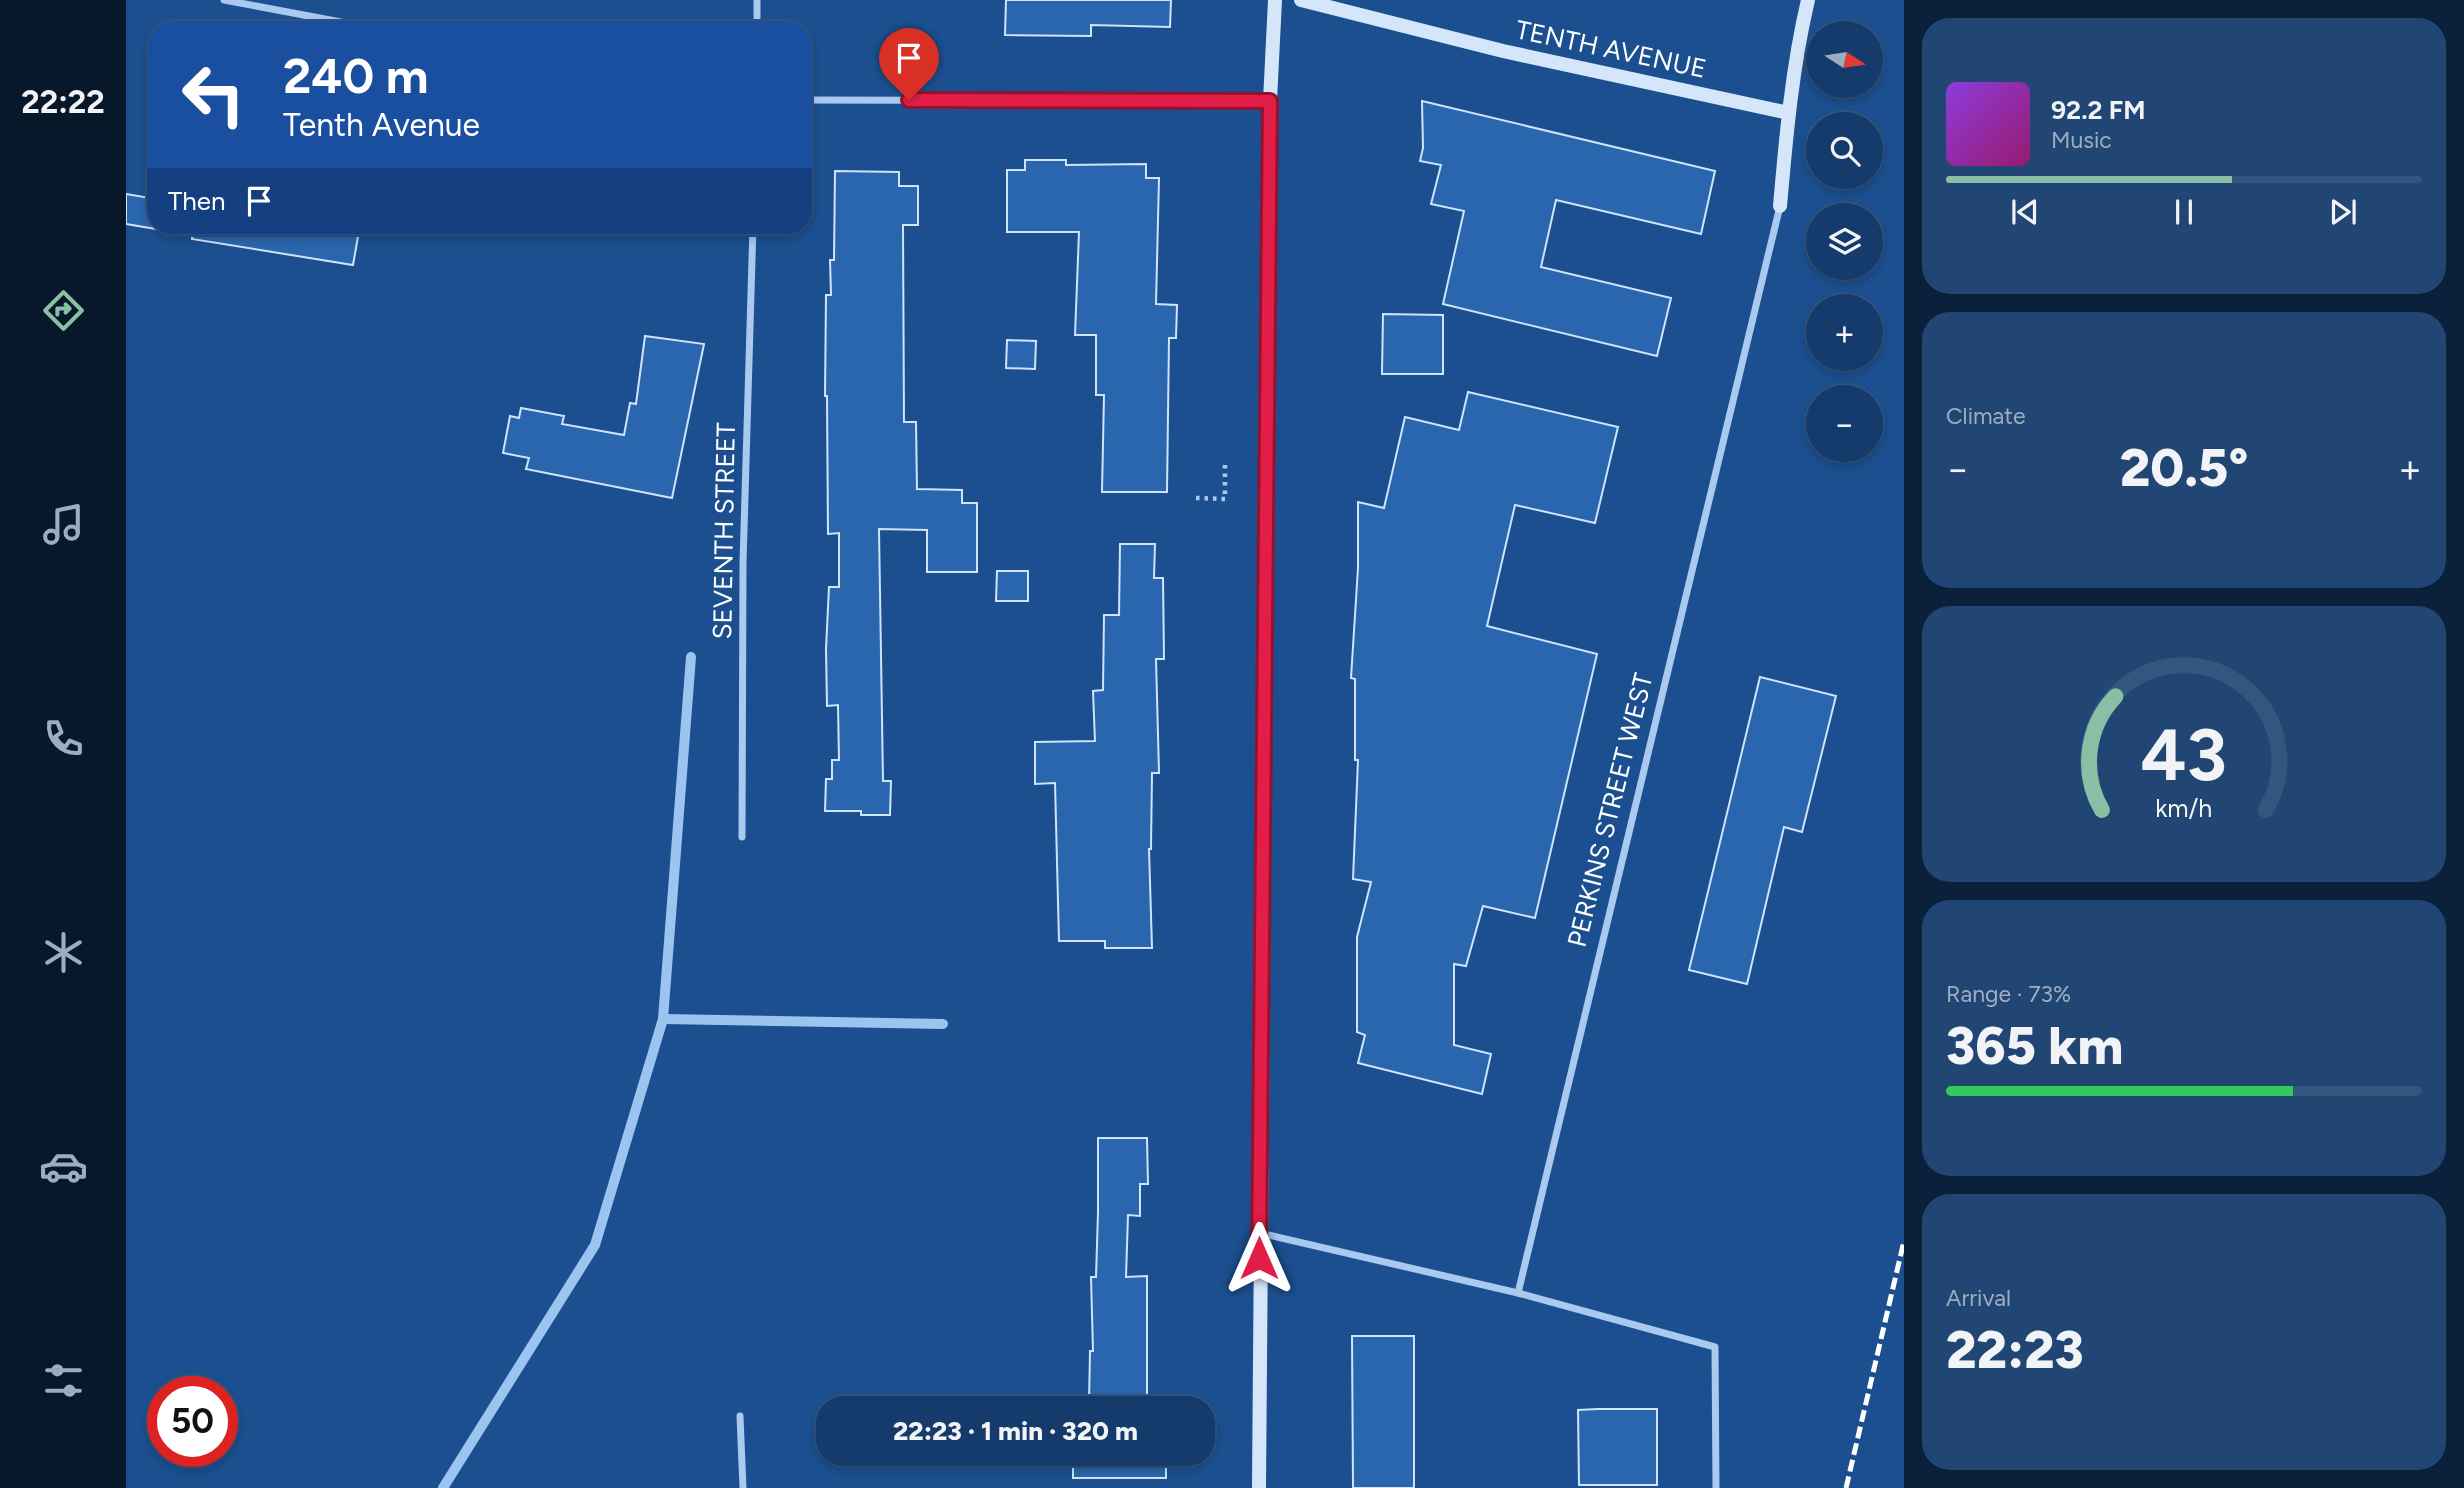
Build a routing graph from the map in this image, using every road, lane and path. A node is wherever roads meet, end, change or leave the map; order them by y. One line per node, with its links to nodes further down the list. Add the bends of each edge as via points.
1 (224, 0): 6 (street)
2 (758, 0): 7 (street)
3 (1275, 0): 9 (main road)
4 (1301, 0): 10 (main road, TENTH AVENUE, via 1503,51)
5 (1808, 0): 10 (main road, PERKINS STREET WEST)
6 (335, 21)
7 (757, 21)
8 (812, 100): 9 (street)
9 (1270, 101): 16 (main road)
10 (1789, 113): 11 (main road, PERKINS STREET WEST)
11 (1780, 206): 17 (street, PERKINS STREET WEST)
12 (753, 235): 15 (street, SEVENTH STREET, via 743,564)
13 (1226, 465): 14 (path, via 1225,499)
14 (1196, 498)
15 (742, 837)
16 (1259, 1233): 17 (street); 20 (main road)
17 (1518, 1293): 21 (street, via 1715,1347)
18 (740, 1416): 19 (street)
19 (743, 1488)
20 (1259, 1488)
21 (1716, 1488)

